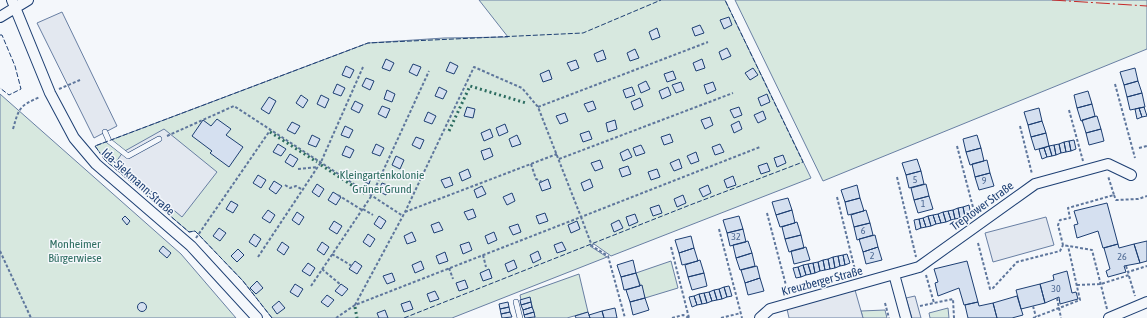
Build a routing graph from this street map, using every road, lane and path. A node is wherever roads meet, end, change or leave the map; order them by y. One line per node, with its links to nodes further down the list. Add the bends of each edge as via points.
1 (28, 0): 2 (street)
2 (14, 4): 3 (street); 49 (street, Ida-Siekmann-Straße, via 50,93 74,138 96,164)
3 (0, 17)
4 (708, 42): 9 (path)
5 (363, 67): 22 (path)
6 (429, 71): 35 (path)
7 (1115, 84): 20 (path)
8 (733, 93): 21 (path)
9 (538, 107): 19 (path); 40 (path, via 522,88 474,67)
10 (1069, 110): 27 (path)
11 (1020, 126): 31 (path)
12 (271, 129): 14 (path, via 234,106); 22 (path); 49 (path)
13 (105, 132): 14 (lane, via 109,141 128,156)
14 (159, 139)
15 (760, 146): 44 (path)
16 (957, 146): 45 (path)
17 (1147, 146): 18 (path)
18 (1139, 148)
19 (557, 154): 21 (path); 23 (path)
20 (1135, 158)
21 (558, 160): 44 (path)
22 (321, 162): 25 (path); 35 (path)
23 (531, 164): 30 (path, via 536,179); 40 (path)
24 (1105, 165): 27 (street, Treptower Straße); 28 (street, via 1108,164); 36 (path)
25 (318, 168): 26 (path); 33 (path)
26 (298, 169)
27 (1085, 169): 31 (street, Treptower Straße)
28 (1131, 175)
29 (897, 177): 56 (path)
30 (542, 182)
31 (1035, 184): 45 (street, Treptower Straße)
32 (285, 185): 33 (path)
33 (303, 190): 55 (path)
34 (338, 195): 39 (path)
35 (372, 195): 39 (path); 43 (path)
36 (1114, 195): 37 (path, via 1116,200); 48 (path, via 1068,208 1070,218 1060,220 1058,225)
37 (1147, 196)
38 (837, 198): 68 (path)
39 (363, 210): 42 (path); 53 (path)
40 (405, 212): 43 (path)
41 (767, 212): 76 (path)
42 (373, 215)
43 (403, 216): 79 (path)
44 (581, 217): 54 (path); 88 (path, via 592,246 608,256)
45 (977, 226): 56 (street, Treptower Straße)
46 (719, 229): 83 (path)
47 (978, 243): 48 (path, via 990,289 1017,262 1060,251)
48 (1063, 245): 50 (path)
49 (191, 246): 85 (street, Ida-Siekmann-Straße)
50 (1068, 246): 69 (path, via 1092,250); 71 (path)
51 (671, 247): 90 (path)
52 (0, 251): 84 (path)
53 (332, 254): 57 (path); 62 (path)
54 (483, 255): 60 (path); 61 (path)
55 (258, 257)
56 (921, 265): 64 (street, Treptower Straße); 77 (path)
57 (352, 266)
58 (1126, 266): 63 (path)
59 (1147, 266): 63 (path)
60 (486, 267)
61 (449, 268): 66 (path); 79 (path)
62 (322, 270): 67 (path); 70 (path)
63 (1128, 272): 65 (path)
64 (894, 274): 68 (street, Kreuzberger Straße); 95 (street)
65 (1129, 276): 69 (path); 72 (path)
66 (453, 279)
67 (341, 284)
68 (858, 284): 76 (street, Kreuzberger Straße)
69 (1101, 284): 71 (path); 99 (path)
70 (311, 286)
71 (1077, 286): 82 (path, via 1080,300)
72 (1134, 292)
73 (1057, 298): 82 (path)
74 (516, 302): 87 (lane)
75 (1147, 302): 99 (street)
76 (791, 303): 93 (street, Kreuzberger Straße, via 770,309)
77 (934, 303): 80 (path); 96 (path, via 953,299)
78 (885, 304): 94 (path)
79 (355, 305): 86 (path)
80 (920, 306)
81 (1033, 306): 97 (path)
82 (1059, 308): 97 (path); 98 (path)
83 (741, 313): 91 (path); 92 (path)
84 (31, 318)
85 (257, 318)
86 (336, 318)
87 (520, 318)
88 (625, 318)
89 (672, 318): 90 (path, via 683,315)
90 (689, 318)
91 (721, 318)
92 (742, 318)
93 (760, 318)
94 (889, 318)
95 (906, 318)
96 (954, 318)
97 (1035, 318)
98 (1061, 318)
99 (1109, 318)

